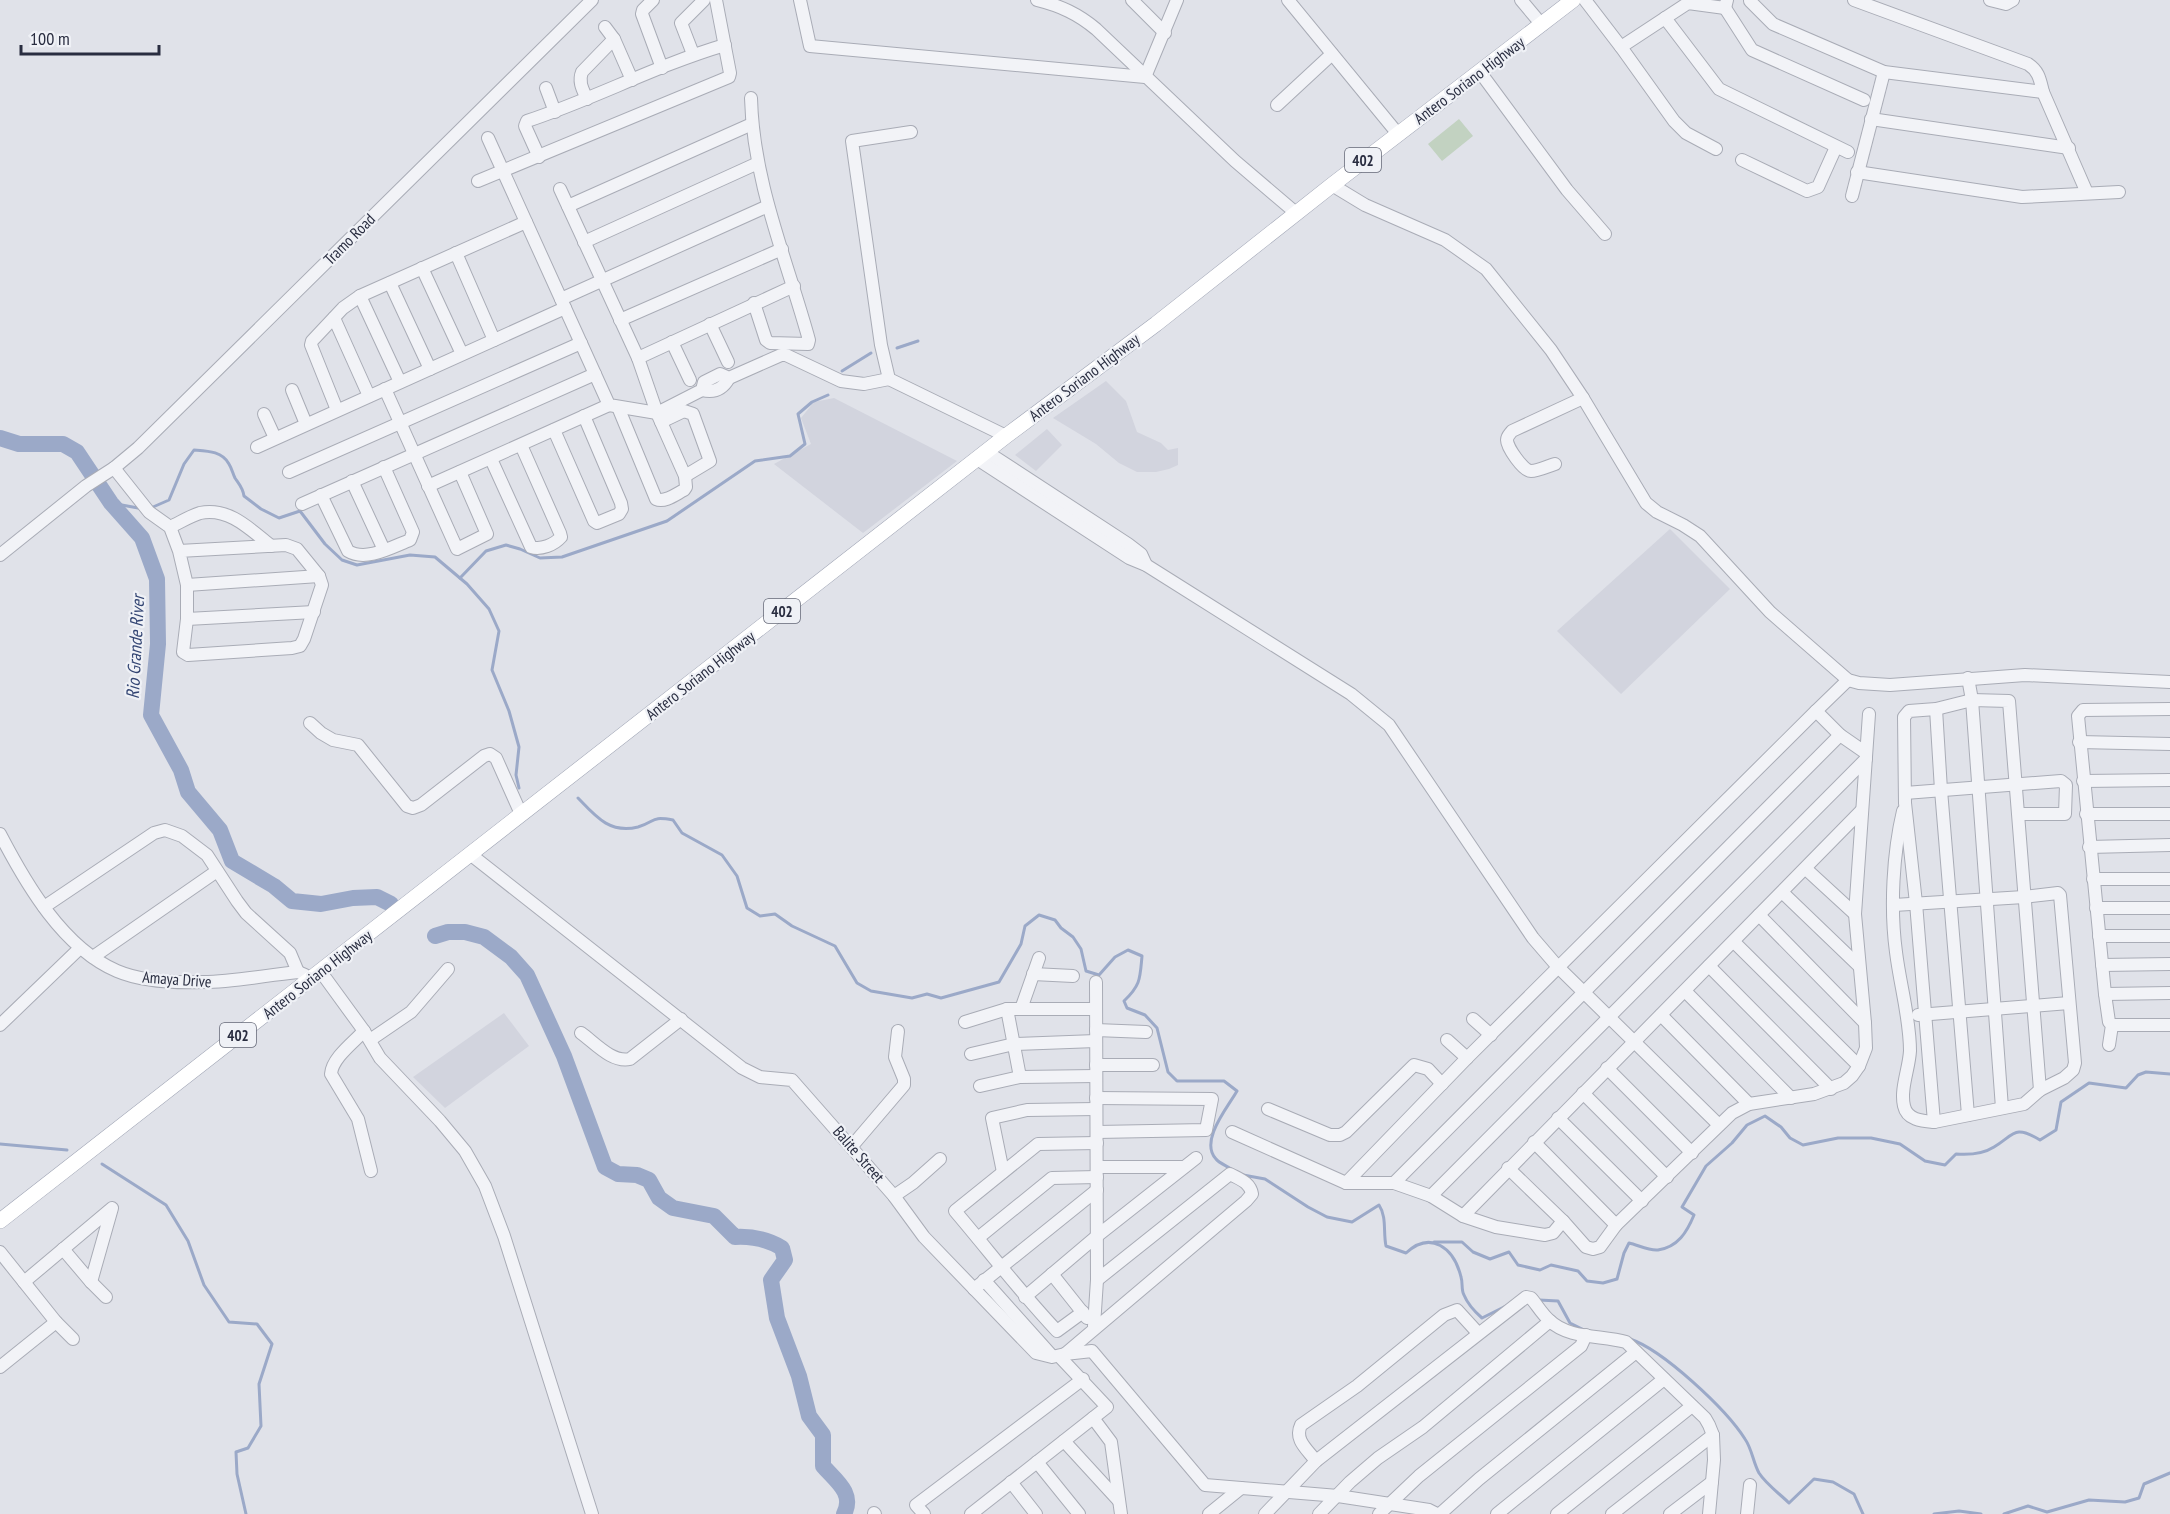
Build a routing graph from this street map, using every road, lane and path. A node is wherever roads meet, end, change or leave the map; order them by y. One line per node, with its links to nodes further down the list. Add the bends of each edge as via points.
1 (592, 0): 109 (street, Tramo Road, via 138,448)
2 (654, 0): 27 (street, via 642,14)
3 (704, 0): 25 (street, via 681,23)
4 (716, 0): 23 (street)
5 (800, 0): 30 (street, via 810,46)
6 (1038, 0): 30 (street, via 1077,14)
7 (1132, 0): 21 (street)
8 (1178, 0): 21 (street)
9 (1288, 0): 26 (street)
10 (1521, 0): 19 (street)
11 (1574, 0): 19 (main road, Antero Soriano Highway / 402)
12 (1585, 0): 24 (street)
13 (1749, 0): 29 (street, via 1773,24)
14 (1854, 0): 33 (street, via 2028,64 2039,74)
15 (1990, 0): 16 (street, via 2006,4)
16 (2013, 0)
17 (1726, 4): 18 (street, via 1688,3); 36 (street, via 1752,50)
18 (1665, 18): 24 (street); 44 (street, via 1719,89)
19 (1542, 25): 28 (main road, Antero Soriano Highway / 402)
20 (605, 27): 22 (street)
21 (1165, 33): 30 (street)
22 (614, 39): 31 (street); 35 (street, via 582,72 580,85)
23 (725, 45): 25 (street); 48 (street, via 729,77)
24 (1622, 47): 46 (street, via 1674,121 1686,133)
25 (693, 54): 27 (street)
26 (1332, 54): 37 (street); 42 (street)
27 (662, 68): 31 (street)
28 (1480, 72): 42 (main road, Antero Soriano Highway / 402); 63 (street, via 1566,190)
29 (1884, 72): 33 (street); 39 (street)
30 (1145, 76): 61 (street)
31 (632, 80): 35 (street)
32 (546, 88): 38 (street)
33 (2043, 92): 45 (street)
34 (751, 98): 40 (street)
35 (587, 99): 38 (street)
36 (1864, 100)
37 (1277, 105)
38 (555, 112): 48 (street, via 525,125)
39 (1871, 119): 45 (street); 52 (street)
40 (752, 124): 50 (street); 59 (street)
41 (911, 132): 85 (street, via 852,141)
42 (1398, 134): 54 (main road, Antero Soriano Highway / 402)
43 (488, 138): 51 (street)
44 (1836, 147): 47 (street); 49 (street, via 1818,187 1807,191)
45 (2068, 148): 57 (street)
46 (1716, 149)
47 (1848, 152)
48 (539, 157): 51 (street)
49 (1742, 160)
50 (758, 163): 60 (street); 64 (street)
51 (503, 171): 53 (street); 62 (street)
52 (1857, 172): 57 (street, via 2022,197); 58 (street)
53 (478, 181)
54 (1332, 185): 61 (main road, Antero Soriano Highway / 402); 91 (street, via 1365,205 1445,240 1486,269)
55 (560, 189): 59 (street)
56 (2119, 192): 57 (street)
57 (2087, 193)
58 (1852, 196)
59 (568, 206): 64 (street)
60 (768, 206): 65 (street); 68 (street)
61 (1296, 213): 100 (main road, Antero Soriano Highway / 402)
62 (526, 222): 66 (street); 73 (street)
63 (1605, 234)
64 (584, 242): 68 (street)
65 (782, 249): 70 (street); 75 (street)
66 (456, 253): 67 (street); 77 (street)
67 (422, 268): 69 (street); 80 (street)
68 (602, 280): 73 (street); 75 (street)
69 (390, 283): 71 (street); 83 (street)
70 (794, 286): 72 (street); 72 (street, via 808,344 766,340)
71 (360, 296): 74 (street); 87 (street)
72 (754, 303): 76 (street)
73 (563, 304): 77 (street); 79 (street)
74 (334, 318): 90 (street); 93 (street, via 310,345)
75 (620, 320): 81 (street)
76 (711, 324): 78 (street); 82 (street)
77 (494, 340): 80 (street)
78 (672, 342): 81 (street); 86 (street)
79 (581, 344): 84 (street); 97 (street)
80 (462, 354): 83 (street)
81 (638, 358): 96 (street)
82 (728, 362)
83 (430, 369): 87 (street)
84 (595, 374): 92 (street); 104 (street)
85 (889, 379): 96 (street, via 864,384 841,381 784,355 729,378 720,374 711,377 702,390); 100 (street)
86 (690, 380)
87 (400, 382): 88 (street)
88 (384, 389): 90 (street); 97 (street)
89 (292, 390): 98 (street)
90 (369, 396): 93 (street)
91 (1584, 398): 107 (street, via 1512,431 1507,438 1526,470); 127 (street, via 1646,504 1700,537 1770,612)
92 (613, 406): 95 (street); 96 (street); 112 (street, via 656,499 665,500 684,490)
93 (337, 410): 98 (street)
94 (264, 414): 101 (street)
95 (584, 416): 99 (street); 99 (street, via 621,504 619,514 594,521)
96 (659, 417): 112 (street); 112 (street, via 684,411 693,414 710,461)
97 (400, 423): 104 (street); 110 (street)
98 (306, 424): 101 (street)
99 (554, 430): 102 (street)
100 (1006, 436): 105 (main road, Antero Soriano Highway / 402)
101 (275, 438): 103 (street)
102 (521, 445): 106 (street); 106 (street, via 560,533 557,542 537,549 531,547)
103 (257, 447)
104 (413, 454): 108 (street); 114 (street)
105 (982, 455): 146 (main road, Antero Soriano Highway / 402); 179 (street, via 1128,543 1141,554 1146,565 1351,694 1389,725 1533,938)
106 (491, 459): 111 (street)
107 (1555, 464)
108 (384, 467): 113 (street); 119 (street, via 413,532 410,540)
109 (109, 472): 117 (street); 121 (street, Tramo Road)
110 (289, 472)
111 (460, 472): 114 (street); 114 (street, via 487,534 461,548 454,546)
112 (685, 476)
113 (352, 481): 115 (street); 119 (street)
114 (428, 486)
115 (321, 495): 116 (street); 119 (street, via 348,550 364,556)
116 (302, 504)
117 (170, 527): 118 (street, via 199,513 227,514); 120 (street)
118 (271, 546): 120 (street); 122 (street, via 297,549)
119 (384, 550)
120 (179, 551): 123 (street)
121 (0, 555)
122 (320, 576): 123 (street); 124 (street, via 321,593)
123 (187, 585): 125 (street)
124 (314, 612): 125 (street); 125 (street, via 304,639 292,648 188,654 182,648)
125 (187, 619)
126 (1968, 678): 127 (street, via 1890,685); 128 (street, via 2025,675); 129 (street)
127 (1848, 680): 132 (street)
128 (2170, 682)
129 (1972, 700): 130 (street); 141 (street, via 2009,701); 142 (street)
130 (1936, 709): 143 (street); 144 (street, via 1909,711 1904,717)
131 (2170, 709): 136 (street, via 2083,710 2078,716)
132 (1816, 711): 135 (street); 179 (street)
133 (1869, 714): 138 (street)
134 (310, 723): 146 (street, via 333,740 358,745 406,806 413,808 490,754 496,758)
135 (1840, 735): 138 (street); 186 (street)
136 (2079, 742): 137 (street); 140 (street)
137 (2170, 744)
138 (1866, 756): 145 (street); 198 (street)
139 (2170, 780): 140 (street)
140 (2083, 781): 148 (street)
141 (2015, 784): 142 (street); 147 (street); 147 (street, via 2061,781 2066,785 2065,814)
142 (1979, 789): 143 (street); 160 (street)
143 (1941, 790): 144 (street); 161 (street)
144 (1905, 798): 162 (street); 163 (street, via 1897,838)
145 (1862, 810): 154 (street); 167 (street)
146 (521, 814): 153 (main road, Antero Soriano Highway / 402)
147 (2019, 814): 159 (street)
148 (2086, 814): 149 (street); 152 (street)
149 (2170, 814)
150 (0, 834): 164 (street, Amaya Drive)
151 (2170, 845): 152 (street)
152 (2089, 847): 156 (street)
153 (470, 854): 182 (main road, Antero Soriano Highway / 402); 199 (street, Balite Street)
154 (1806, 869): 158 (street); 167 (street)
155 (217, 872): 164 (street, via 207,855 182,836 165,830 154,833); 173 (street); 182 (street, via 246,913)
156 (2093, 879): 157 (street); 165 (street)
157 (2170, 879)
158 (1783, 893): 168 (street); 178 (street)
159 (2024, 897): 160 (street); 189 (street, via 2058,892 2062,898); 190 (street)
160 (1986, 898): 161 (street); 194 (street)
161 (1951, 902): 162 (street); 195 (street)
162 (1916, 903): 163 (street); 196 (street)
163 (1894, 905): 200 (street, via 1896,950)
164 (44, 907): 172 (street, Amaya Drive)
165 (2096, 908): 166 (street); 169 (street)
166 (2170, 908)
167 (1855, 914): 178 (street)
168 (1759, 915): 171 (street); 203 (street)
169 (2099, 936): 170 (street); 176 (street)
170 (2170, 936)
171 (1734, 942): 177 (street); 220 (street)
172 (80, 948): 173 (street, Amaya Drive); 204 (street)
173 (93, 957): 182 (street, Amaya Drive, via 117,971 159,981)
174 (1039, 958): 181 (street)
175 (2170, 964): 176 (street)
176 (2102, 965): 188 (street)
177 (1709, 966): 185 (street); 226 (street)
178 (1859, 966): 203 (street)
179 (1558, 967): 186 (street); 210 (street)
180 (448, 969): 211 (street, via 411,1011)
181 (1033, 974): 183 (street); 192 (street)
182 (309, 975): 211 (street); 258 (main road, Antero Soriano Highway / 402)
183 (1073, 976)
184 (1096, 982): 193 (street)
185 (1685, 991): 197 (street); 229 (street)
186 (1584, 992): 198 (street); 251 (street)
187 (2170, 993): 188 (street)
188 (2105, 994): 205 (street)
189 (2069, 1004): 190 (street); 227 (street, via 2073,1070)
190 (2033, 1006): 194 (street); 227 (street)
191 (1007, 1009): 192 (street); 202 (street); 215 (street)
192 (1021, 1009): 193 (street)
193 (1096, 1009): 212 (street)
194 (1996, 1010): 195 (street); 232 (street)
195 (1959, 1013): 196 (street); 234 (street)
196 (1925, 1014): 200 (street); 236 (street)
197 (1661, 1015): 214 (street); 231 (street)
198 (1610, 1016): 214 (street); 255 (street)
199 (681, 1018): 209 (street, via 630,1059 622,1061); 241 (street, Balite Street, via 752,1074 792,1080)
200 (1907, 1018): 236 (street, via 1910,1053 1904,1107 1920,1121)
201 (1473, 1019): 210 (street)
202 (965, 1022)
203 (1865, 1023): 220 (street, via 1866,1048)
204 (0, 1025)
205 (2112, 1025): 206 (street); 216 (street)
206 (2170, 1025)
207 (898, 1031): 241 (street, via 896,1057 904,1084)
208 (1146, 1032): 212 (street)
209 (581, 1033)
210 (1491, 1035): 218 (street)
211 (367, 1036): 247 (street, via 336,1061 331,1074 358,1119); 300 (street, via 381,1058 465,1151 485,1186)
212 (1096, 1036): 215 (street); 222 (street)
213 (1447, 1040): 218 (street)
214 (1635, 1041): 221 (street); 237 (street)
215 (1014, 1044): 217 (street); 223 (street)
216 (2109, 1044)
217 (971, 1054)
218 (1467, 1058): 224 (street)
219 (1153, 1065): 222 (street)
220 (1859, 1066): 226 (street, via 1844,1083)
221 (1607, 1068): 228 (street); 242 (street)
222 (1096, 1071): 223 (street); 230 (street)
223 (1020, 1077): 225 (street)
224 (1442, 1084): 233 (street, via 1428,1069 1414,1065 1340,1135 1330,1135); 252 (street)
225 (980, 1086)
226 (1831, 1089): 229 (street)
227 (2040, 1090): 232 (street, via 2024,1104)
228 (1583, 1093): 235 (street); 250 (street)
229 (1791, 1098): 231 (street)
230 (1096, 1104): 239 (street); 239 (street, via 1212,1099 1206,1130); 248 (street, via 1027,1110 992,1118)
231 (1749, 1104): 237 (street)
232 (2002, 1108): 234 (street)
233 (1268, 1109)
234 (1968, 1115): 236 (street)
235 (1558, 1118): 240 (street); 256 (street)
236 (1934, 1122)
237 (1719, 1125): 242 (street)
238 (1232, 1132): 252 (street)
239 (1097, 1137): 248 (street, via 1038,1144); 249 (street)
240 (1534, 1142): 246 (street); 260 (street)
241 (852, 1146): 254 (street, Balite Street)
242 (1692, 1153): 250 (street)
243 (1196, 1158): 245 (street)
244 (940, 1159): 254 (street)
245 (1184, 1167): 249 (street); 261 (street)
246 (1508, 1168): 257 (street); 259 (street)
247 (371, 1171)
248 (1003, 1172): 262 (street, via 955,1211)
249 (1097, 1172): 253 (street); 262 (street, via 1052,1178)
250 (1667, 1177): 256 (street)
251 (1394, 1183): 252 (street); 255 (street)
252 (1346, 1184)
253 (1097, 1190): 261 (street); 265 (street)
254 (894, 1196): 270 (street, Balite Street, via 924,1237)
255 (1431, 1196): 257 (street)
256 (1642, 1201): 260 (street)
257 (1463, 1216): 259 (street, via 1496,1227 1545,1235)
258 (0, 1221)
259 (1563, 1221): 260 (street, via 1586,1247 1593,1249 1600,1247)
260 (1616, 1225)
261 (1097, 1236): 266 (street); 267 (street)
262 (978, 1238): 265 (street)
263 (63, 1249): 268 (street); 269 (street); 269 (street, via 112,1208)
264 (0, 1252): 268 (street)
265 (1001, 1266): 270 (street); 272 (street)
266 (1052, 1274): 272 (street); 273 (street)
267 (1097, 1280): 276 (street); 276 (street, via 1230,1174 1251,1189 1246,1201)
268 (24, 1282): 275 (street)
269 (91, 1282): 271 (street)
270 (979, 1284): 281 (street, Balite Street, via 1036,1353)
271 (106, 1297)
272 (1025, 1297): 273 (street, via 1057,1331)
273 (1083, 1312): 276 (street)
274 (1550, 1321): 277 (street, via 1526,1297); 278 (street, via 1568,1333); 296 (street, via 1423,1427 1378,1458)
275 (56, 1322): 279 (street); 282 (street)
276 (1095, 1327): 281 (street)
277 (1478, 1333): 289 (street); 289 (street, via 1461,1312 1444,1315 1357,1386 1301,1425 1299,1440)
278 (1586, 1335): 280 (street, via 1626,1342); 298 (street, via 1581,1346 1419,1476)
279 (73, 1339)
280 (1636, 1353): 284 (street); 310 (street)
281 (1059, 1356): 283 (street); 294 (street, via 1092,1351 1205,1485)
282 (0, 1367)
283 (1083, 1379): 286 (street, via 1107,1407); 301 (street, via 916,1505)
284 (1664, 1379): 285 (street); 311 (street)
285 (1692, 1406): 287 (street, via 1705,1418); 312 (street)
286 (1093, 1418): 288 (street); 299 (street, via 1111,1442)
287 (1713, 1435): 292 (street); 313 (street)
288 (1064, 1441): 290 (street); 299 (street)
289 (1316, 1461): 295 (street)
290 (1037, 1462): 291 (street); 305 (street)
291 (1011, 1482): 297 (street); 304 (street)
292 (1712, 1482): 314 (street); 315 (street)
293 (1750, 1485): 316 (street)
294 (1241, 1488): 295 (street); 306 (street)
295 (1286, 1491): 296 (street); 307 (street)
296 (1338, 1496): 298 (street); 308 (street)
297 (984, 1504): 302 (street); 303 (street)
298 (1390, 1505): 309 (street); 310 (street)
299 (1120, 1508)
300 (592, 1514)
301 (924, 1514)
302 (971, 1514)
303 (992, 1514)
304 (1036, 1514)
305 (1079, 1514)
306 (1209, 1514)
307 (1265, 1514)
308 (1319, 1514)
309 (1379, 1514)
310 (1439, 1514)
311 (1497, 1514)
312 (1557, 1514)
313 (1612, 1514)
314 (1670, 1514)
315 (1709, 1514)
316 (1747, 1514)

